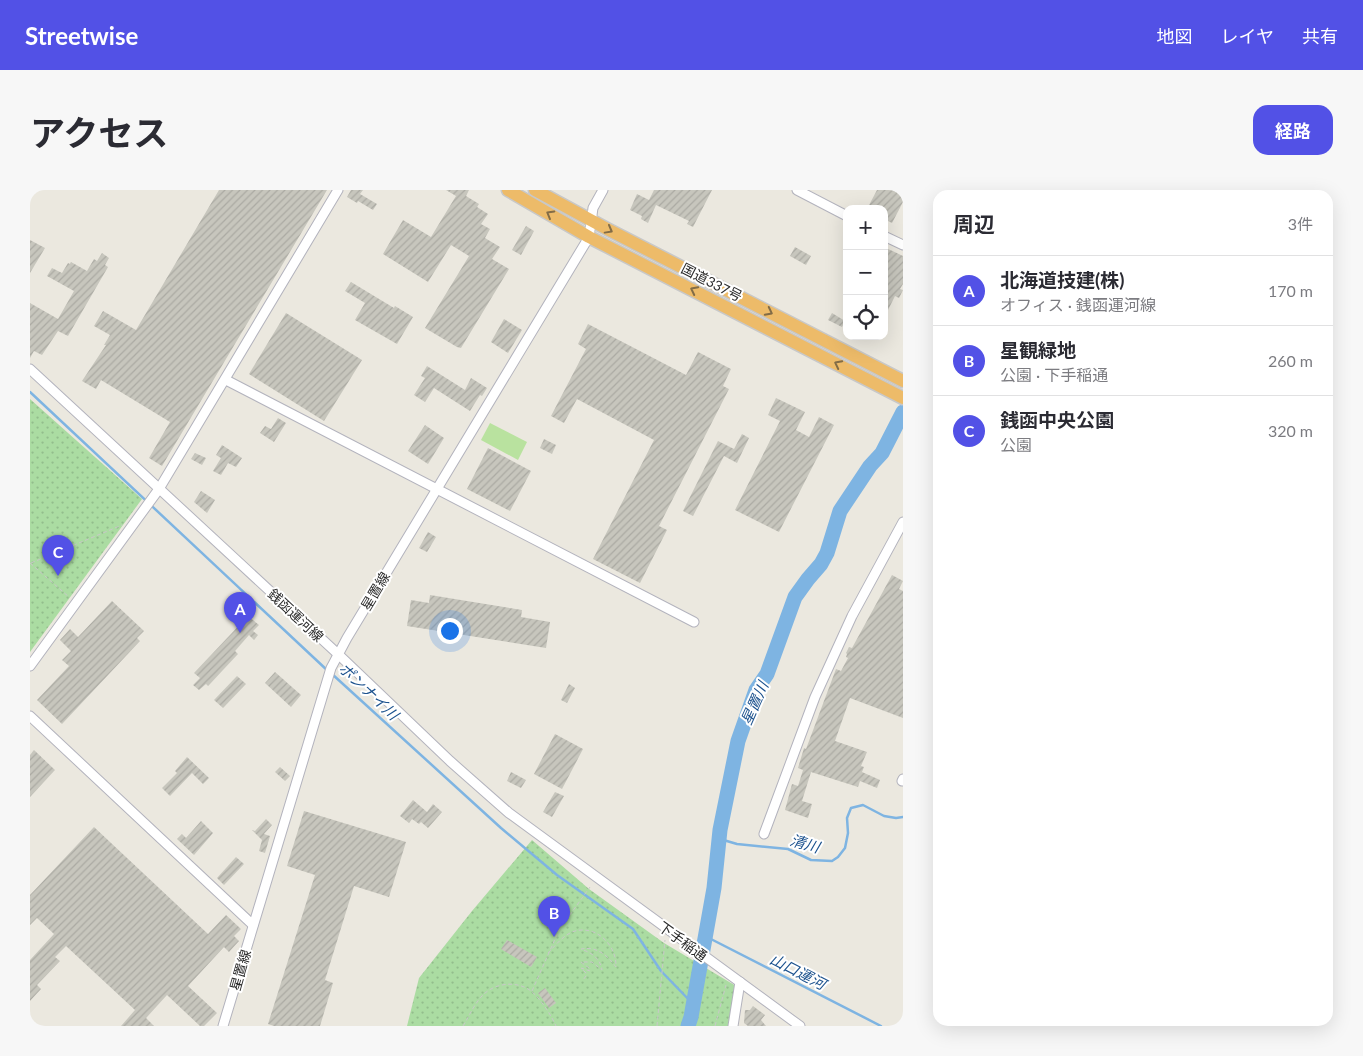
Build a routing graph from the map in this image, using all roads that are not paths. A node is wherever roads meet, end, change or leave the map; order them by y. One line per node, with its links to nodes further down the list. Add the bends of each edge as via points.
1 (338, 190): 12 (street)
2 (508, 190): 8 (highway, 国道337号, one-way to 2)
3 (535, 190): 7 (highway, 国道337号)
4 (603, 190): 7 (street, 星置線, via 593,208)
5 (797, 190): 6 (street)
6 (843, 214)
7 (591, 220): 8 (street, 星置線); 13 (highway, 国道337号, one-way to 13)
8 (589, 237): 14 (highway, 国道337号, one-way to 8); 16 (street, 星置線)
9 (888, 238): 10 (street)
10 (903, 245)
11 (31, 371): 15 (street, 銭函運河線)
12 (226, 380): 15 (street); 16 (street)
13 (903, 381)
14 (903, 398)
15 (159, 489): 19 (street, 銭函運河線); 20 (street)
16 (437, 489): 18 (street); 19 (street, 星置線)
17 (903, 522): 22 (street, via 852,616 815,696)
18 (694, 622)
19 (339, 655): 23 (street, 銭函運河線, via 450,761 509,813); 24 (street, 星置線, via 327,678)
20 (30, 666)
21 (30, 716): 24 (street)
22 (764, 834)
23 (566, 856): 25 (street, 下手稲通)
24 (253, 925): 26 (street, 星置線)
25 (740, 982): 27 (street); 28 (street, 下手稲通)
26 (224, 1026)
27 (733, 1026)
28 (800, 1026)

